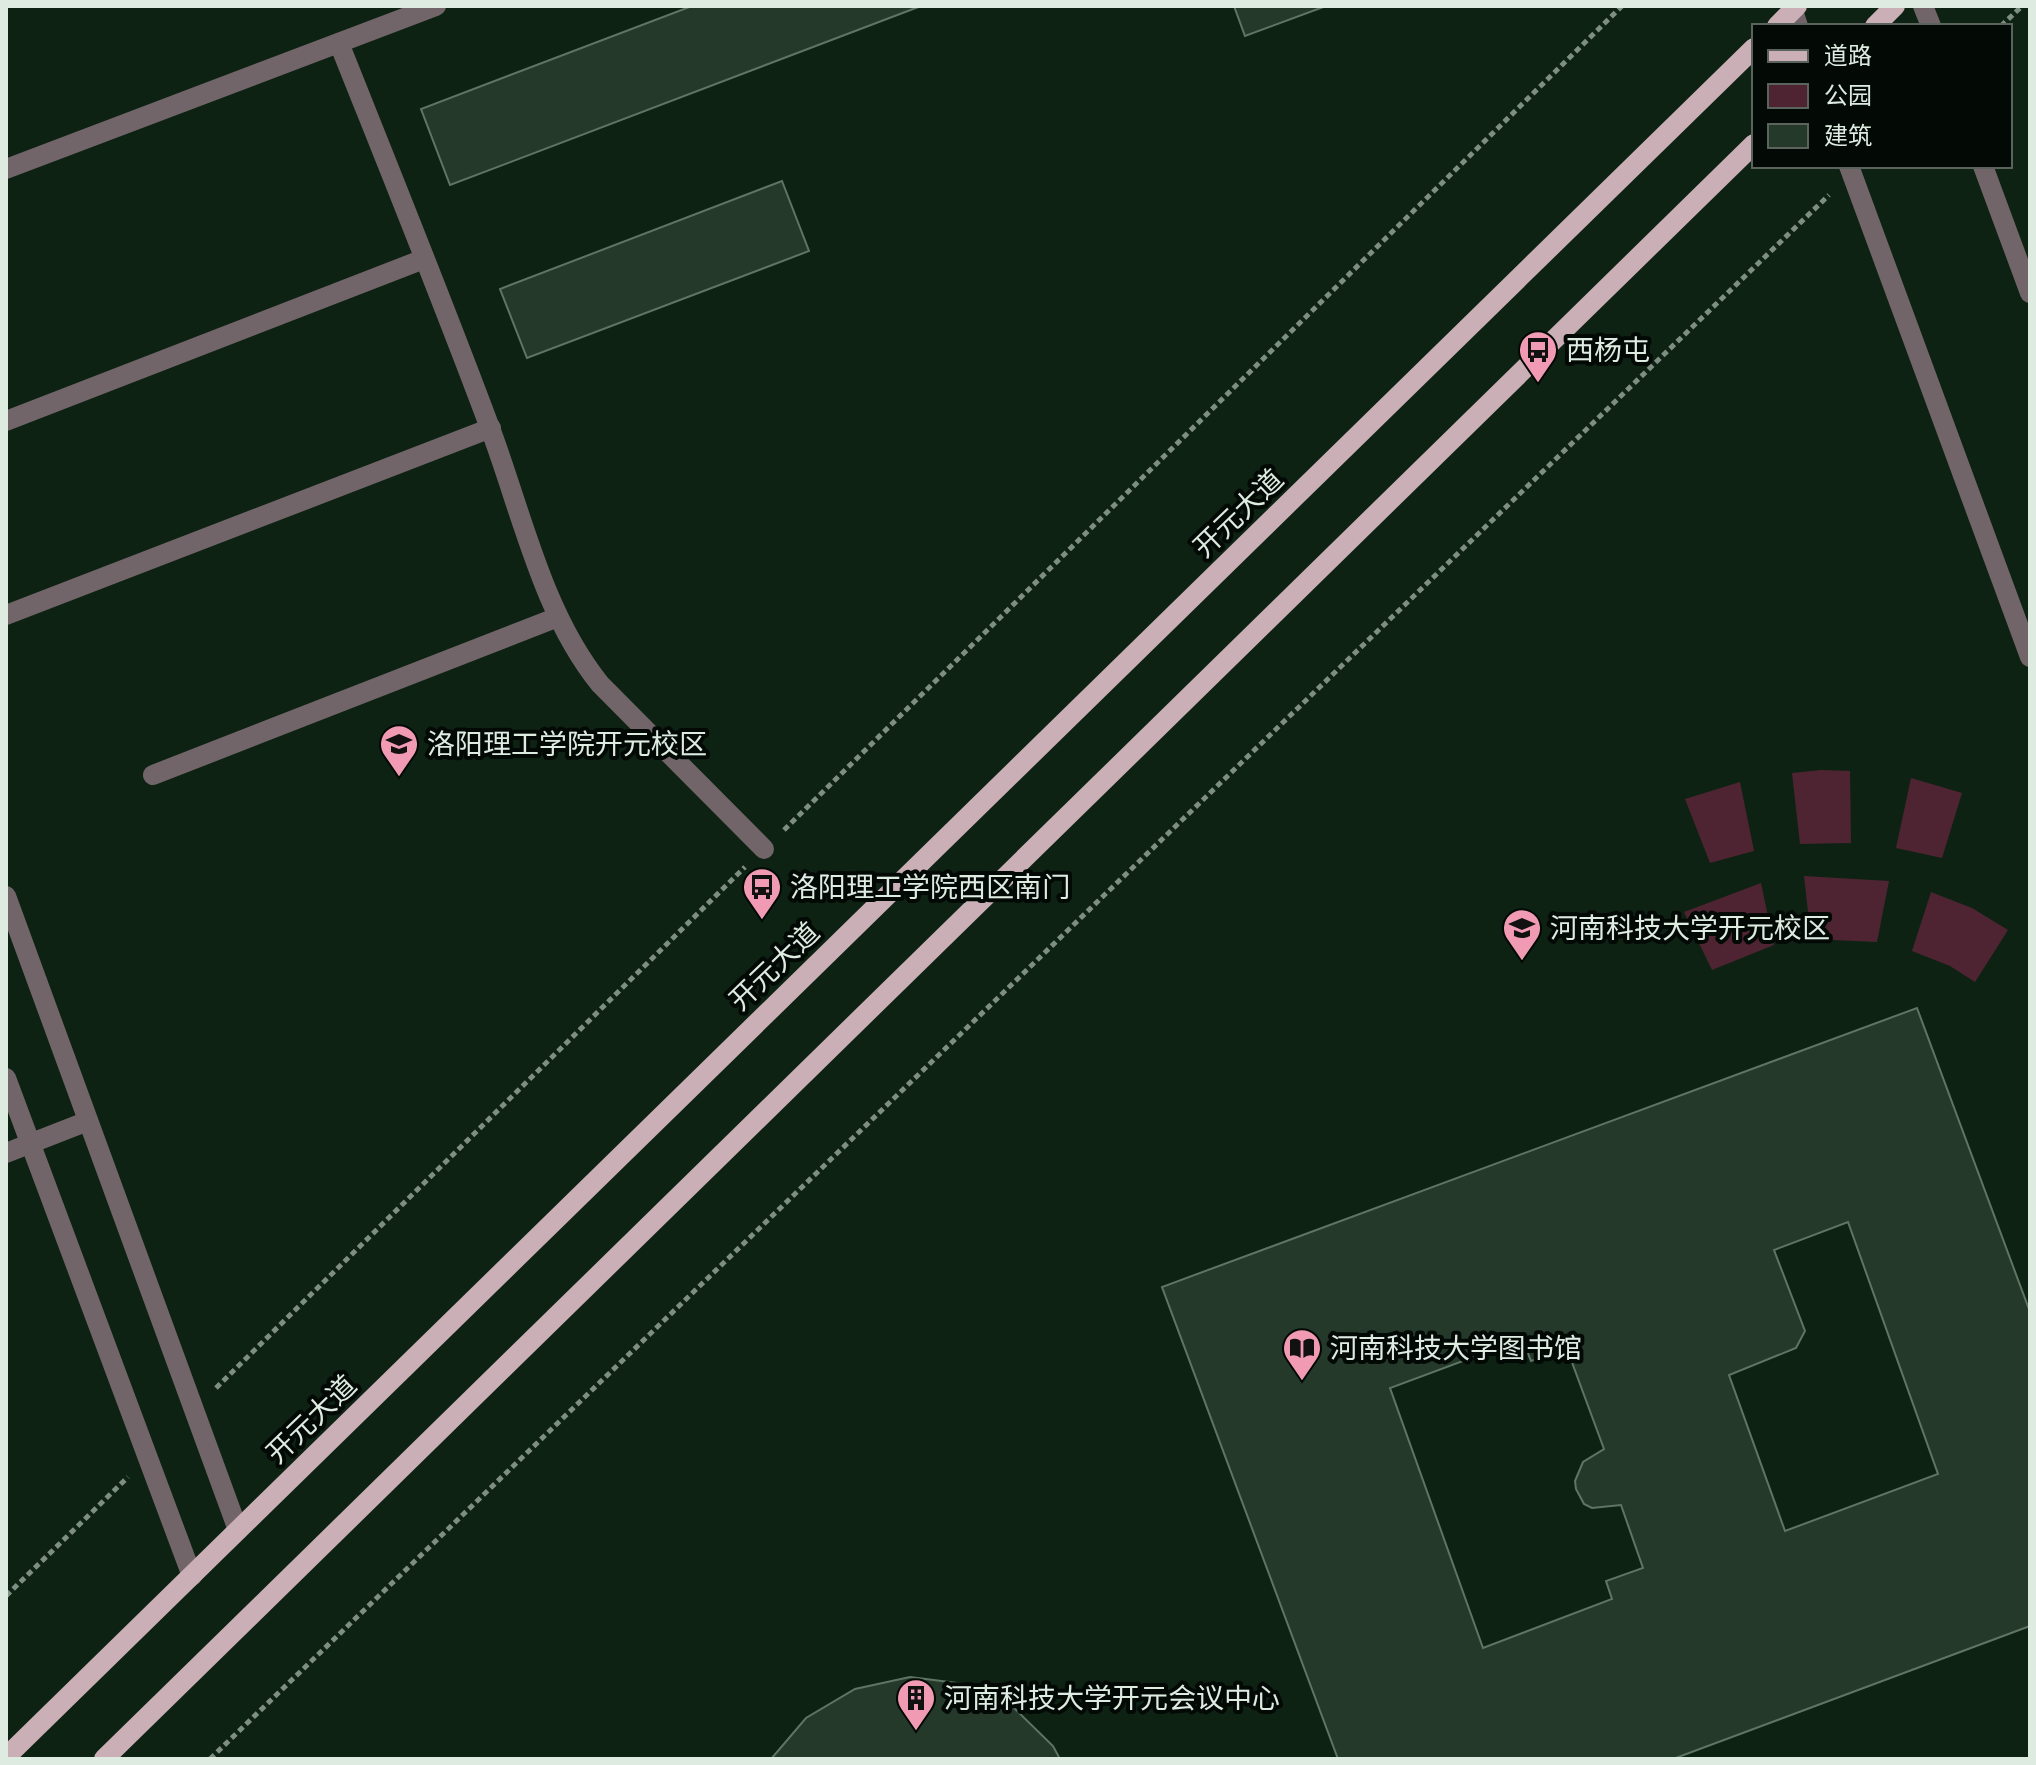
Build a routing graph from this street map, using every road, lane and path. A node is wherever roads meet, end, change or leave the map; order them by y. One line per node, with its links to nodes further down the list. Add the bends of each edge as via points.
1 (436, 6): 7 (lane)
2 (1622, 6): 21 (path)
3 (1895, 6): 5 (main road)
4 (2022, 6): 6 (path)
5 (1877, 24)
6 (2003, 24)
7 (339, 43): 11 (lane); 13 (lane)
8 (1752, 50): 29 (main road, 开元大道)
9 (1752, 146): 33 (main road)
10 (1984, 168): 14 (lane)
11 (6, 169)
12 (1851, 170): 19 (lane); 34 (path)
13 (424, 259): 15 (lane); 16 (lane)
14 (2030, 293)
15 (6, 421)
16 (491, 428): 17 (lane); 18 (lane)
17 (6, 615)
18 (558, 617): 20 (lane); 21 (lane, via 577,656 600,684)
19 (2030, 657)
20 (153, 775)
21 (764, 849): 27 (path)
22 (6, 896): 24 (lane)
23 (6, 1078): 25 (lane)
24 (88, 1121): 25 (lane); 27 (lane)
25 (30, 1144): 26 (lane); 28 (lane)
26 (6, 1153)
27 (194, 1410): 29 (lane)
28 (147, 1458): 30 (lane); 31 (path)
29 (238, 1530): 30 (main road, 开元大道)
30 (192, 1576): 32 (main road, 开元大道)
31 (6, 1596)
32 (6, 1757)
33 (104, 1759)
34 (210, 1759)

